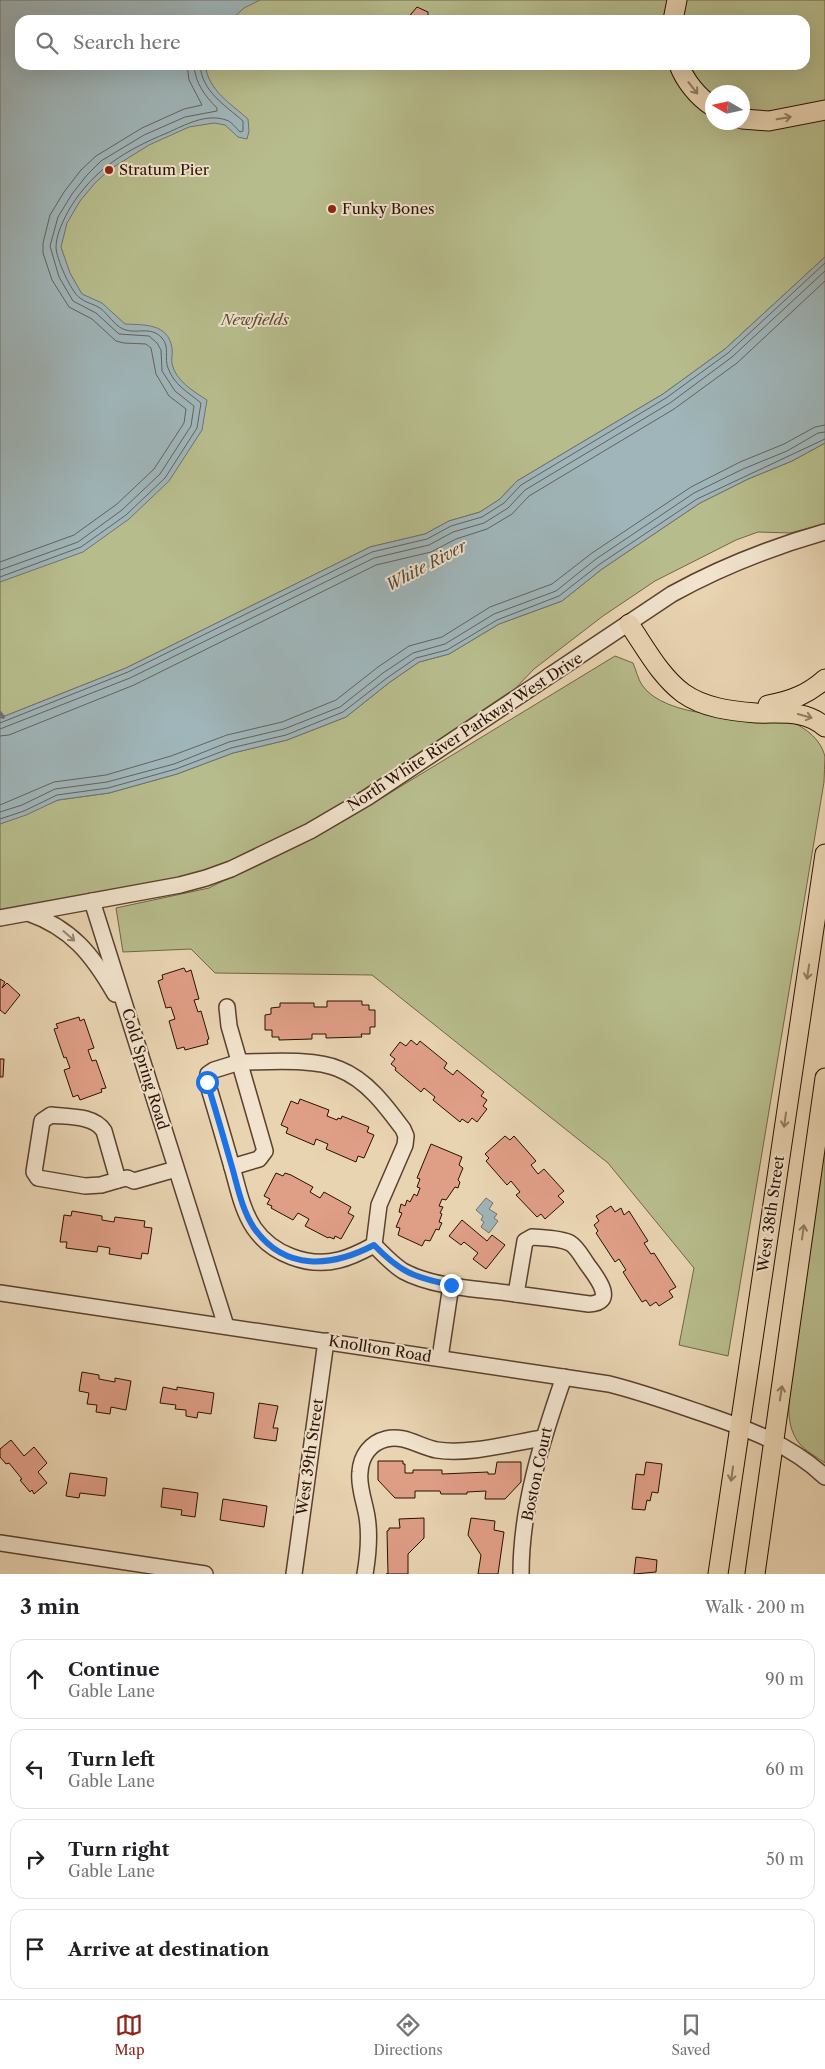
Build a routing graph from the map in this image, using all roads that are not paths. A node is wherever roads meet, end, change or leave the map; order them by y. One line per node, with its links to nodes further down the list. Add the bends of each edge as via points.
1 (677, 0): 2 (main road)
2 (674, 15)
3 (681, 70): 4 (main road, one-way to 4)
4 (705, 100)
5 (825, 110): 6 (main road, one-way to 5, via 769,121)
6 (750, 120)
7 (825, 532): 8 (street, North White River Parkway West Drive, via 714,572 662,600)
8 (629, 624): 10 (main road, via 673,684 696,701); 13 (street, North White River Parkway West Drive, via 368,797 310,831 206,878)
9 (825, 679): 10 (main road, via 787,702)
10 (722, 709): 11 (main road, one-way to 11, via 795,713 815,719)
11 (825, 727)
12 (825, 854): 31 (main road, West 38th Street, one-way to 31)
13 (92, 901): 14 (street); 17 (street, Cold Spring Road)
14 (27, 913): 15 (street); 17 (street, one-way to 17, via 49,920 80,946 101,970)
15 (0, 918)
16 (227, 1007): 18 (street)
17 (129, 1019): 20 (street, Cold Spring Road)
18 (240, 1062): 21 (street, via 265,1150 260,1159); 21 (street, via 212,1071 207,1078); 23 (street, via 302,1062 340,1069 373,1093 403,1129 405,1145 379,1205)
19 (825, 1078): 33 (main road, one-way to 19)
20 (175, 1165): 22 (street, via 134,1181); 27 (street, Cold Spring Road)
21 (232, 1167): 23 (street, via 243,1207 253,1226 282,1252 299,1259 323,1262 350,1257)
22 (122, 1179): 22 (street, via 85,1186 38,1178 34,1172 42,1121 51,1115 91,1120 101,1126)
23 (374, 1245): 24 (street, via 406,1272)
24 (451, 1285): 26 (street); 29 (street)
25 (0, 1293): 27 (street, Knollton Road)
26 (516, 1294): 26 (street, via 592,1304 600,1300 604,1290 571,1244 530,1237 525,1241)
27 (226, 1326): 28 (street, Knollton Road)
28 (326, 1341): 29 (street, Knollton Road); 37 (street, West 39th Street)
29 (440, 1358): 30 (street, Knollton Road)
30 (564, 1377): 31 (street, Knollton Road, via 640,1392); 32 (street, Boston Court)
31 (746, 1428): 33 (street); 40 (main road, West 38th Street, one-way to 40)
32 (543, 1438): 38 (street, via 456,1451 433,1449 400,1438 374,1444 363,1458 359,1474 368,1523); 39 (street, Boston Court, via 526,1518)
33 (773, 1441): 34 (street, via 807,1461); 41 (main road)
34 (825, 1477)
35 (0, 1543): 36 (street)
36 (205, 1574)
37 (294, 1574)
38 (365, 1574)
39 (521, 1574)
40 (718, 1574)
41 (755, 1574)

